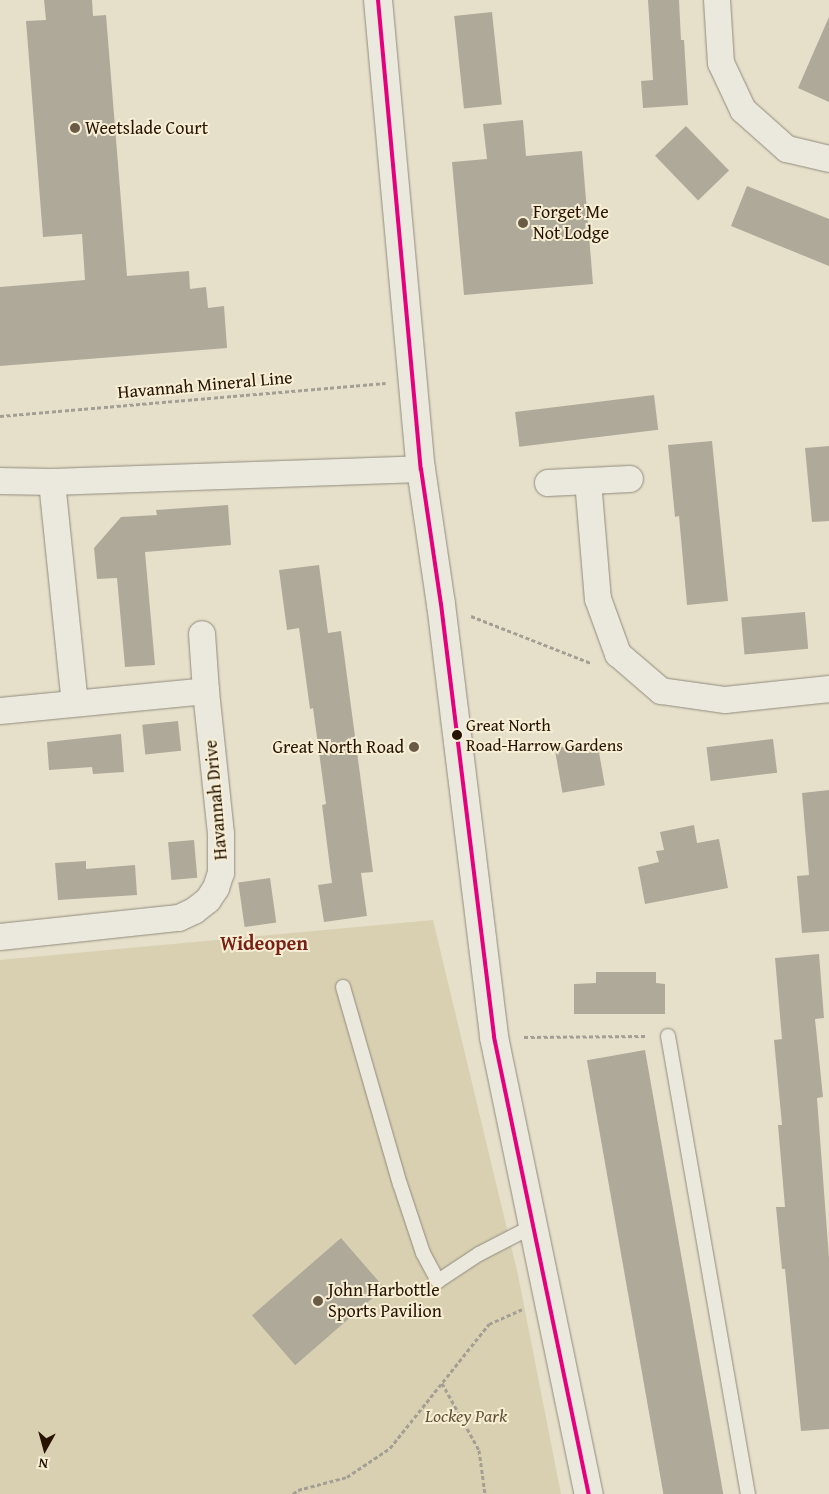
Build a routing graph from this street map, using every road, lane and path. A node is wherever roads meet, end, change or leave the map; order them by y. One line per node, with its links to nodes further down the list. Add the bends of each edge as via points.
1 (378, 0): 4 (main road)
2 (717, 0): 3 (street, via 721,63 743,110 787,149)
3 (829, 159)
4 (412, 381): 5 (path, Havannah Mineral Line); 6 (main road)
5 (0, 416)
6 (421, 469): 10 (street); 12 (main road)
7 (630, 479): 9 (street)
8 (0, 481): 10 (street)
9 (588, 481): 11 (street); 15 (street, via 598,599 618,654 661,692 725,700)
10 (52, 482): 17 (street)
11 (548, 483)
12 (441, 604): 14 (path); 21 (main road)
13 (202, 634): 16 (street, Havannah Drive)
14 (597, 666)
15 (829, 689)
16 (206, 692): 17 (street); 19 (street, Havannah Drive, via 222,855 221,873 208,900 179,918 163,921)
17 (76, 703): 18 (street)
18 (0, 711)
19 (0, 937)
20 (343, 987): 23 (lane, via 400,1184 423,1253 438,1281 478,1254)
21 (494, 1036): 22 (path); 23 (main road)
22 (668, 1036): 29 (lane)
23 (534, 1226): 24 (main road)
24 (548, 1298): 25 (path, via 489,1324); 28 (main road)
25 (442, 1383): 26 (path, via 390,1448 347,1477); 27 (path, via 479,1450)
26 (293, 1494)
27 (485, 1494)
28 (589, 1494)
29 (748, 1494)

